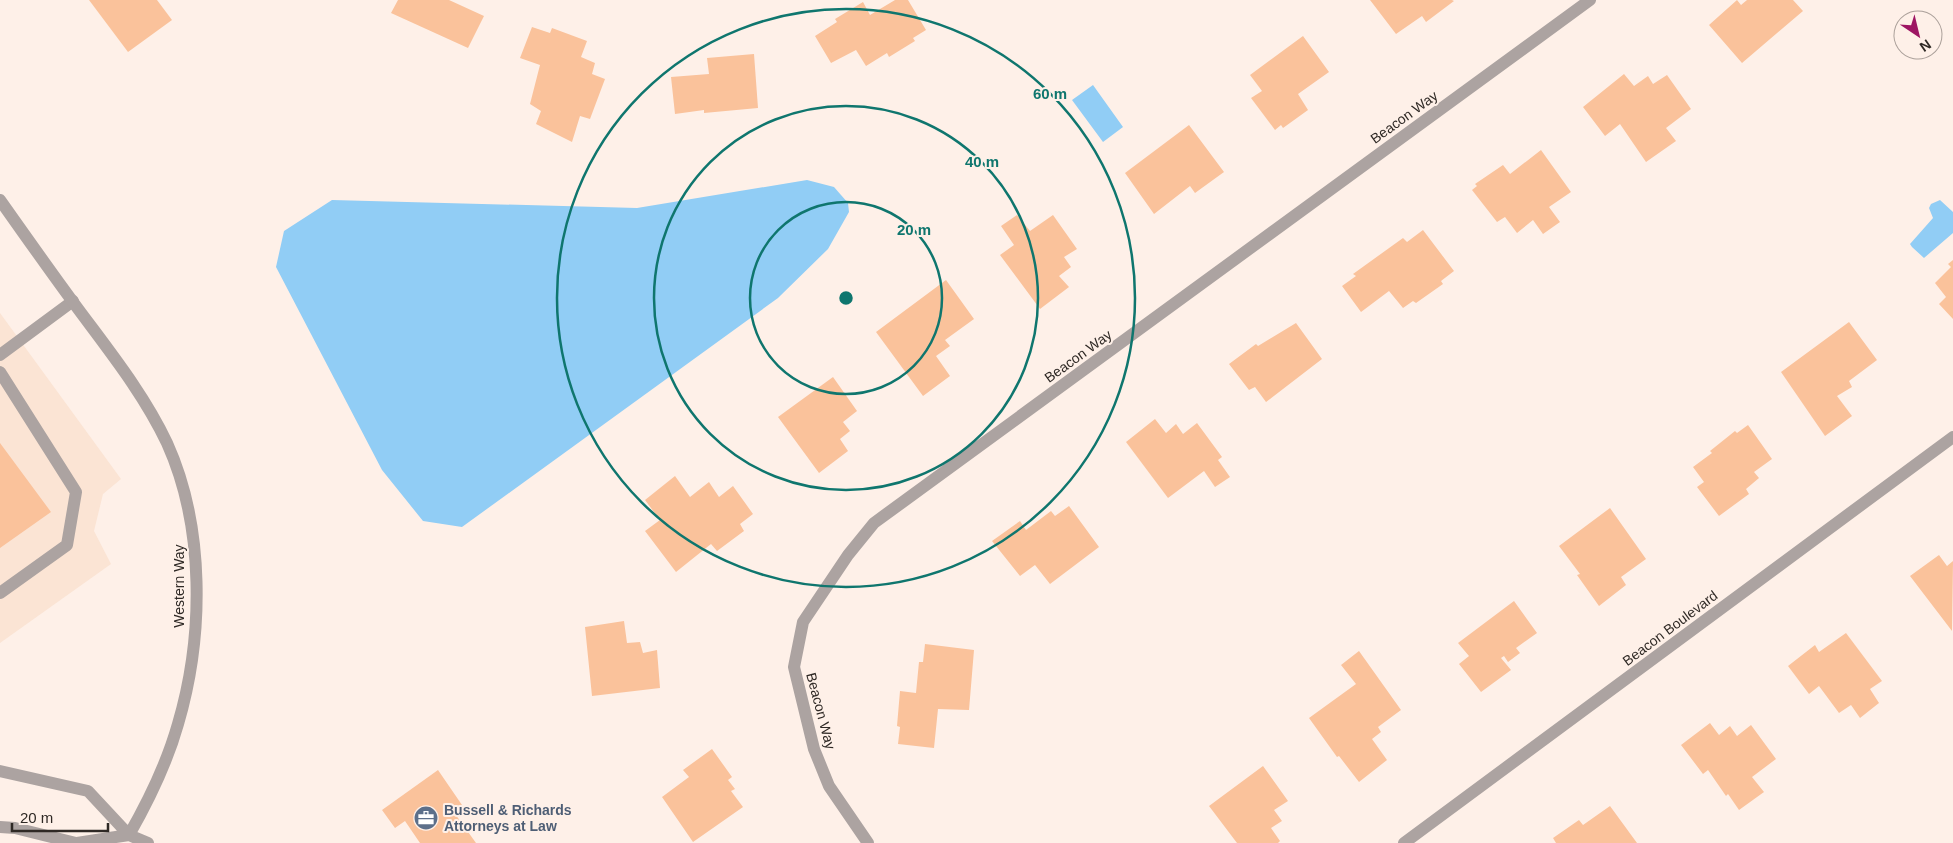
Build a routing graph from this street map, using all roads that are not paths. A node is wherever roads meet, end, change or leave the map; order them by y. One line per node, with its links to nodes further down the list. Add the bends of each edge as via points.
1 (1590, 0): 13 (street, Beacon Way, via 874,523 848,554 803,622 794,667 806,723 825,776)
2 (0, 200): 3 (street, Western Way)
3 (73, 301): 4 (street); 10 (street, Western Way, via 141,398 166,443 187,501 195,547 196,612 185,696 161,772)
4 (0, 355)
5 (0, 372): 7 (street, via 76,492 67,545)
6 (1953, 437): 14 (street, Beacon Boulevard)
7 (0, 593)
8 (0, 771): 10 (street, via 88,791)
9 (0, 827): 11 (street)
10 (129, 835): 11 (street); 12 (street)
11 (77, 843)
12 (148, 843)
13 (868, 843)
14 (1404, 843)

